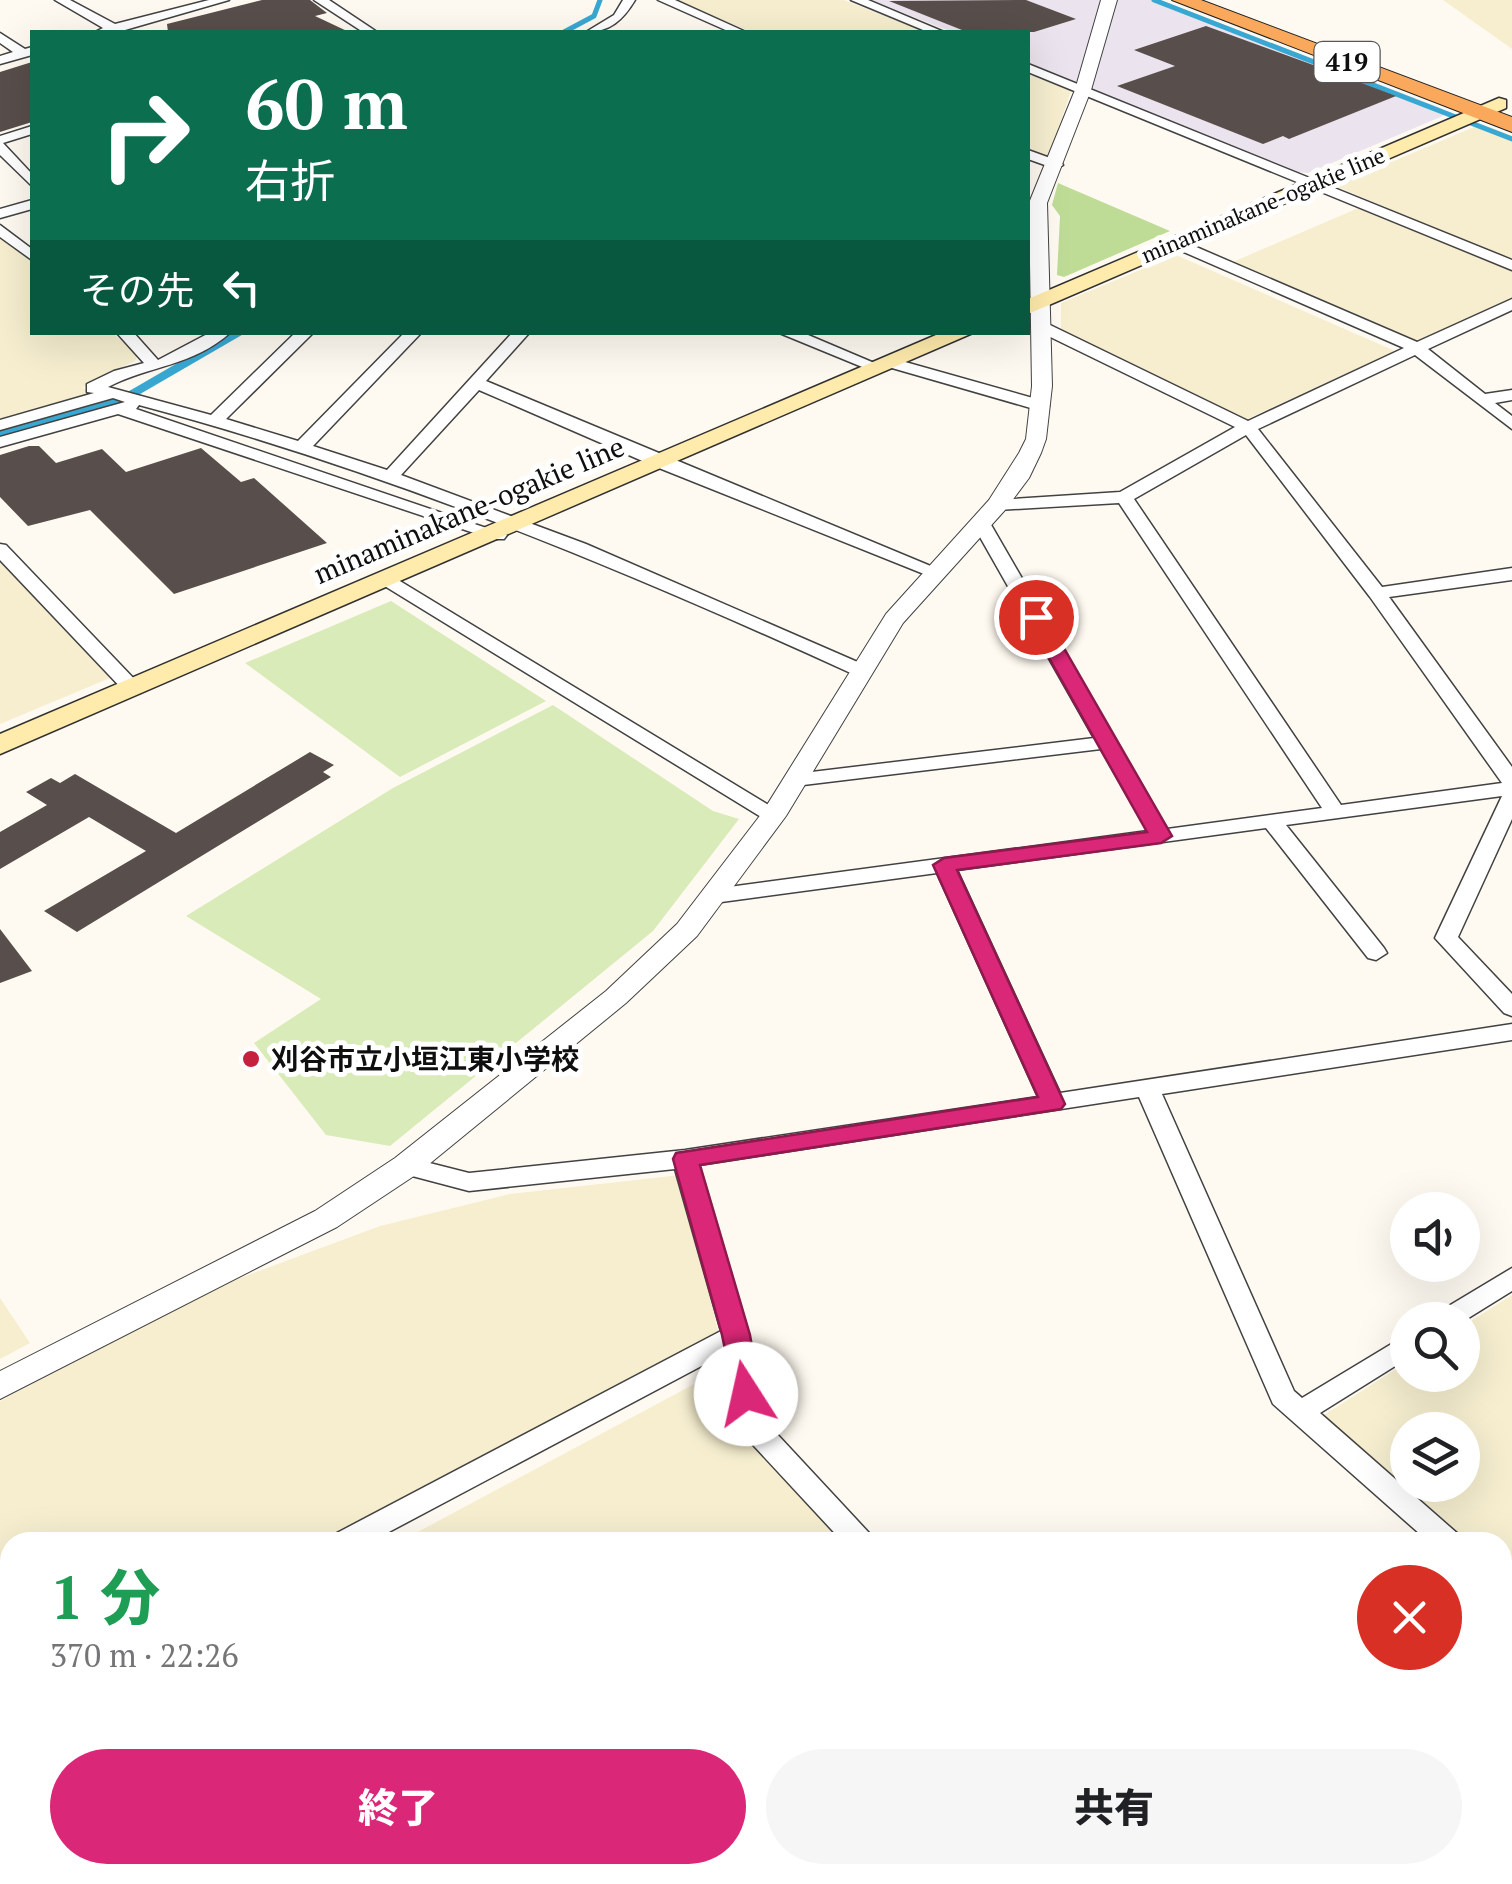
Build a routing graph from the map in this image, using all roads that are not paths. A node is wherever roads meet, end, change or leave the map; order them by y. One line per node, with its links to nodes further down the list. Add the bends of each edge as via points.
1 (62, 0): 10 (street)
2 (320, 0): 12 (street)
3 (629, 0): 13 (street, via 619,17)
4 (664, 0): 14 (street)
5 (856, 0): 15 (street)
6 (1109, 0): 20 (street)
7 (1182, 0): 21 (highway, 419)
8 (1238, 0): 21 (highway, 419)
9 (214, 1): 11 (street)
10 (110, 30)
11 (115, 30)
12 (362, 30)
13 (596, 30)
14 (728, 30)
15 (933, 30)
16 (0, 37): 17 (street)
17 (28, 52): 18 (street)
18 (0, 60)
19 (1030, 69): 20 (street)
20 (1083, 90): 26 (street); 28 (street)
21 (1501, 106): 22 (highway, 419); 28 (main road, minaminakane-ogakie line)
22 (1512, 125)
23 (30, 131): 24 (street)
24 (0, 143): 27 (street)
25 (1030, 155): 26 (street)
26 (1056, 165): 34 (street, via 1038,203)
27 (30, 177)
28 (1314, 184): 32 (main road, minaminakane-ogakie line); 35 (street)
29 (30, 205): 30 (street)
30 (0, 214)
31 (0, 229): 33 (street)
32 (1170, 245): 36 (main road, minaminakane-ogakie line); 46 (street)
33 (30, 254)
34 (1034, 262): 36 (street)
35 (1512, 264)
36 (1033, 304): 38 (street)
37 (1512, 304): 46 (street)
38 (1042, 327): 53 (street); 57 (street)
39 (127, 335): 47 (street)
40 (218, 335): 47 (street, via 174,362)
41 (303, 335): 54 (street)
42 (411, 335): 59 (street)
43 (519, 335): 49 (street)
44 (794, 335): 48 (street)
45 (957, 335): 48 (main road, minaminakane-ogakie line)
46 (1410, 350): 52 (street); 57 (street)
47 (154, 365): 51 (street, via 93,388)
48 (884, 366): 53 (street); 60 (main road, minaminakane-ogakie line)
49 (477, 382): 60 (street); 61 (street)
50 (1512, 396): 52 (street)
51 (117, 398): 54 (street); 56 (street); 58 (street); 65 (street)
52 (1481, 400): 55 (street)
53 (1041, 406): 63 (street, via 1030,454)
54 (216, 419): 59 (street)
55 (1512, 424)
56 (0, 425)
57 (1248, 427): 62 (street); 70 (street)
58 (0, 442)
59 (302, 447): 61 (street)
60 (660, 462): 64 (main road, minaminakane-ogakie line); 67 (street)
61 (390, 477): 64 (street)
62 (1124, 497): 63 (street); 78 (street)
63 (989, 514): 67 (street); 73 (street)
64 (524, 523): 65 (main road, minaminakane-ogakie line); 71 (street)
65 (498, 534): 69 (main road, minaminakane-ogakie line)
66 (0, 549): 72 (street)
67 (936, 572): 71 (street, via 894,619)
68 (1512, 574): 70 (street)
69 (390, 581): 72 (main road, minaminakane-ogakie line); 79 (street)
70 (1377, 593): 76 (street)
71 (862, 671): 75 (street)
72 (133, 689): 74 (main road, minaminakane-ogakie line)
73 (1109, 742): 75 (street); 81 (street)
74 (0, 745)
75 (794, 780): 79 (street)
76 (1512, 785): 78 (street)
77 (1512, 796): 85 (street, via 1446,938)
78 (1334, 810): 80 (street)
79 (773, 816): 83 (street)
80 (1272, 822): 81 (street); 84 (street)
81 (1161, 836): 82 (street)
82 (944, 865): 83 (street); 88 (street)
83 (714, 896): 90 (street, via 616,997)
84 (1376, 953)
85 (1512, 1008)
86 (1512, 1032): 87 (street)
87 (1147, 1088): 88 (street); 96 (street, via 1283,1397)
88 (1053, 1104): 89 (street)
89 (685, 1159): 90 (street, via 468,1182); 93 (street)
90 (406, 1166): 95 (street, via 326,1219)
91 (1512, 1278): 92 (street)
92 (1474, 1302)
93 (736, 1335): 97 (street); 98 (street, via 751,1424)
94 (1390, 1356): 96 (street)
95 (0, 1386)
96 (1300, 1413): 99 (street)
97 (365, 1532)
98 (851, 1532)
99 (1437, 1532)

